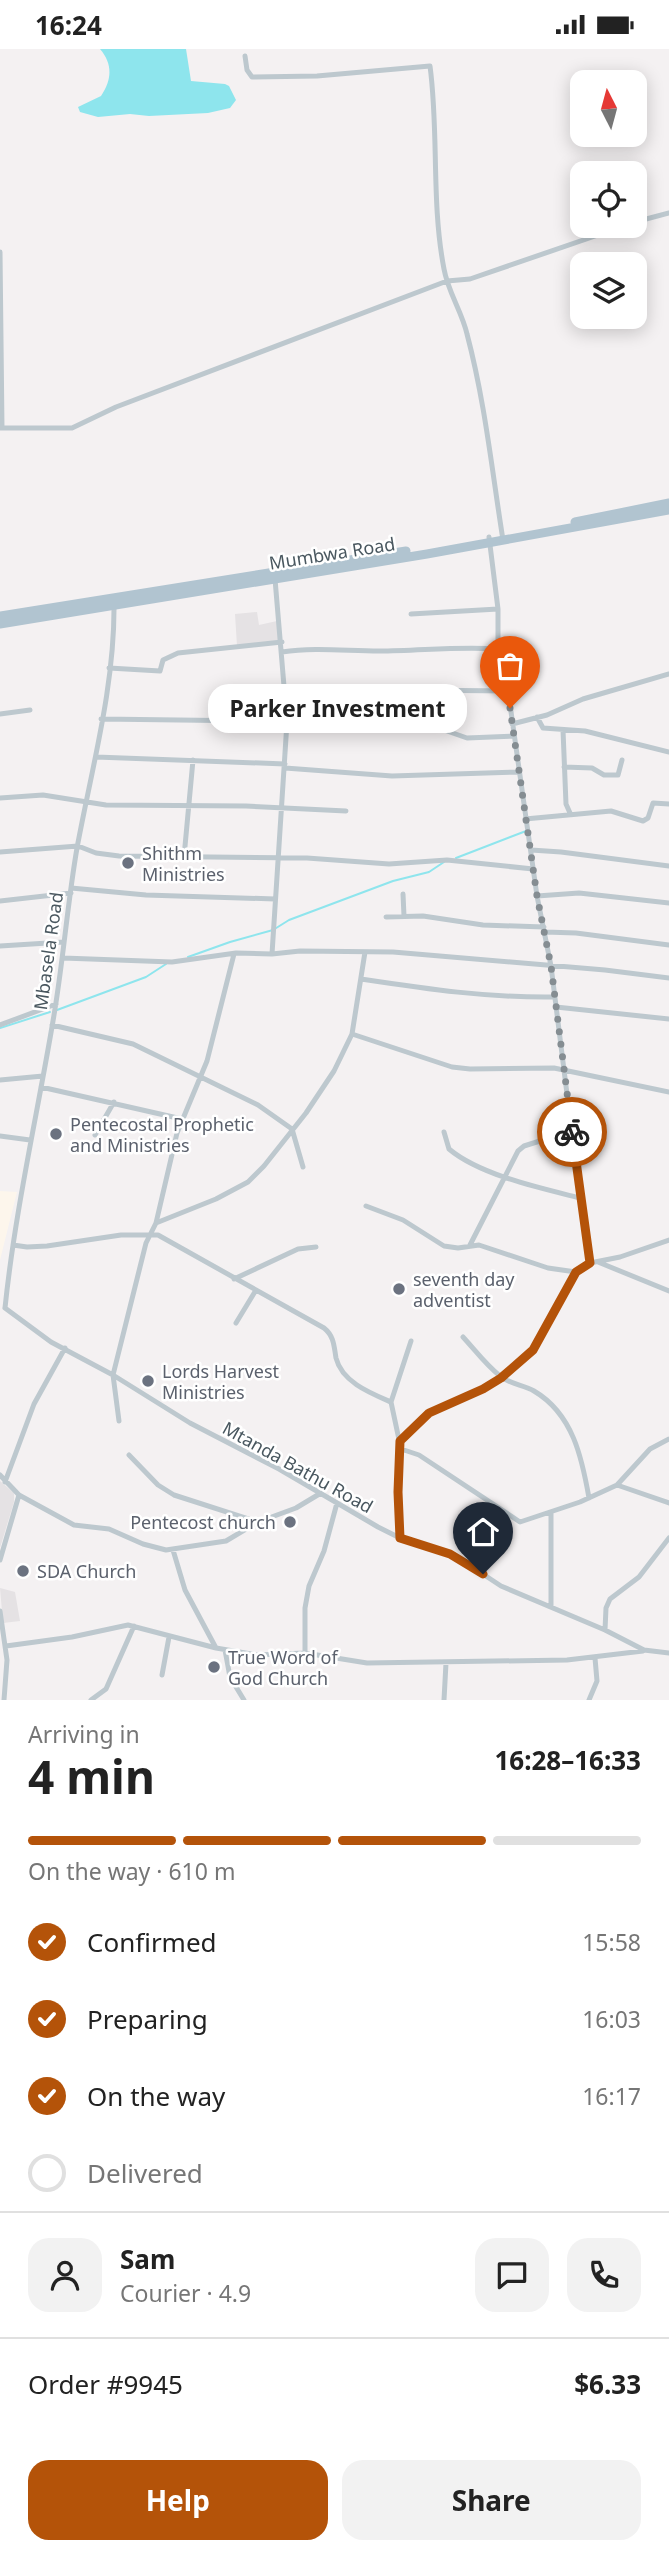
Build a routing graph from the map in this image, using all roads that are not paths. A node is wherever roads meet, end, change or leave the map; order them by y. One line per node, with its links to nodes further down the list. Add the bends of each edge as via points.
1 (245, 56): 6 (street, via 252,78 430,66 437,203)
2 (669, 213): 3 (street)
3 (647, 219)
4 (589, 238): 6 (street, via 470,279)
5 (0, 252): 7 (street)
6 (447, 281): 7 (street, via 72,428); 10 (street, via 467,332 484,409)
7 (1, 428)
8 (669, 503): 10 (main road, Mumbwa Road)
9 (669, 510): 10 (main road, Mumbwa Road)
10 (503, 538): 11 (main road, Mumbwa Road)
11 (489, 540): 12 (main road, Mumbwa Road); 13 (main road, Mumbwa Road); 14 (street)
12 (275, 579): 13 (main road, Mumbwa Road); 18 (street)
13 (114, 601): 16 (main road, Mumbwa Road); 17 (main road, Mumbwa Road); 21 (street, Mbasela Road)
14 (498, 610): 15 (street); 19 (street)
15 (411, 614)
16 (0, 616)
17 (0, 624)
18 (282, 642): 20 (street); 21 (street, via 178,653 163,660 160,671)
19 (498, 649): 20 (street, via 314,648); 23 (street)
20 (282, 652): 29 (street)
21 (109, 668): 28 (street, Mbasela Road)
22 (669, 674): 27 (street)
23 (508, 691): 24 (street); 30 (street)
24 (384, 693)
25 (30, 710): 26 (street)
26 (0, 714)
27 (537, 717): 30 (street); 31 (street, via 543,728)
28 (102, 719): 29 (street); 34 (street, Mbasela Road)
29 (286, 722): 32 (street, via 413,723 467,738); 37 (street)
30 (512, 724): 32 (street)
31 (563, 730): 33 (street, via 607,735); 38 (street)
32 (514, 736): 39 (street)
33 (669, 752)
34 (96, 757): 35 (street); 41 (street, Mbasela Road)
35 (192, 760): 37 (street); 42 (street)
36 (622, 761): 38 (street, via 618,775)
37 (285, 766): 39 (street, via 406,776); 44 (street)
38 (564, 767): 46 (street)
39 (519, 772): 47 (street)
40 (0, 798): 41 (street, via 54,796)
41 (87, 802): 42 (street); 48 (street, Mbasela Road)
42 (189, 804): 44 (street); 51 (street)
43 (669, 804): 46 (street, via 653,803 645,820 611,811)
44 (282, 807): 45 (street); 52 (street)
45 (346, 811)
46 (570, 813): 47 (street)
47 (526, 818): 49 (street)
48 (78, 846): 50 (street); 51 (street, via 105,855); 55 (street, Mbasela Road)
49 (531, 850): 53 (street); 54 (street)
50 (0, 852)
51 (184, 857): 52 (street)
52 (279, 858): 54 (street, via 389,864 447,859); 58 (street)
53 (669, 866)
54 (533, 869): 57 (street)
55 (71, 891): 58 (street); 59 (street); 64 (street, Mbasela Road)
56 (403, 894): 61 (street)
57 (537, 896): 60 (street, via 579,893); 63 (street)
58 (275, 899): 69 (street)
59 (0, 901)
60 (669, 903)
61 (404, 916): 62 (street); 63 (street)
62 (386, 917)
63 (545, 930): 65 (street); 71 (street)
64 (64, 942): 66 (street); 70 (street, Mbasela Road)
65 (669, 945)
66 (0, 946)
67 (365, 952): 69 (street); 71 (street); 73 (street)
68 (234, 954): 69 (street); 70 (street, via 172,962); 83 (street)
69 (272, 954)
70 (62, 958): 75 (street, Mbasela Road)
71 (551, 966): 72 (street); 74 (street)
72 (669, 978)
73 (361, 979): 74 (street, via 492,997); 80 (street)
74 (555, 997): 76 (street)
75 (56, 1004): 78 (street); 79 (street, Mbasela Road)
76 (556, 1007): 77 (street); 81 (street)
77 (669, 1019)
78 (0, 1025)
79 (52, 1025): 82 (street, Mbasela Road); 83 (street, via 133,1044)
80 (352, 1034): 81 (street, via 452,1067); 90 (street, via 334,1071)
81 (564, 1069): 86 (street); 88 (street)
82 (43, 1076): 84 (street); 85 (street, Mbasela Road)
83 (200, 1078): 89 (street); 90 (street, via 258,1105)
84 (0, 1080)
85 (41, 1087): 87 (street); 94 (street, Mbasela Road)
86 (669, 1092)
87 (114, 1102): 89 (street); 92 (street)
88 (569, 1114): 96 (street, via 543,1140 518,1151); 97 (street)
89 (182, 1119): 99 (street)
90 (292, 1129): 95 (street); 99 (street, via 244,1185)
91 (444, 1132): 96 (street, via 452,1153)
92 (95, 1135)
93 (0, 1136): 94 (street)
94 (30, 1140): 102 (street, Mbasela Road)
95 (303, 1167)
96 (507, 1177): 97 (street); 103 (street)
97 (580, 1198): 106 (street)
98 (366, 1206): 103 (street, via 403,1220 444,1246)
99 (156, 1223): 100 (street)
100 (150, 1234): 102 (street, via 47,1246); 108 (street); 116 (street)
101 (669, 1240): 105 (street)
102 (13, 1245): 111 (street, Mbasela Road)
103 (470, 1245): 107 (street)
104 (316, 1247): 108 (street, via 298,1249)
105 (598, 1262): 106 (street); 110 (street)
106 (590, 1263): 107 (street)
107 (576, 1272): 117 (street, via 537,1345)
108 (234, 1279): 109 (street)
109 (256, 1290): 112 (street); 118 (street, via 324,1328 332,1336 343,1373 359,1387)
110 (669, 1290)
111 (2, 1309): 115 (street, Mtanda Bathu Road)
112 (236, 1323)
113 (463, 1337): 117 (street)
114 (411, 1341): 118 (street)
115 (65, 1348): 116 (street, Mtanda Bathu Road); 125 (street, via 34,1404)
116 (113, 1374): 119 (street); 127 (street, Mtanda Bathu Road, via 190,1423)
117 (501, 1378): 121 (street, via 439,1407); 129 (street, via 538,1393 566,1422 580,1454)
118 (391, 1402): 121 (street)
119 (119, 1421)
120 (669, 1439): 126 (street, via 650,1449)
121 (400, 1441): 122 (street)
122 (401, 1449): 132 (street, via 419,1455 517,1522); 134 (street)
123 (129, 1455): 133 (street, via 174,1495)
124 (0, 1475): 125 (street)
125 (5, 1482): 128 (street)
126 (617, 1485): 129 (street); 131 (street)
127 (321, 1493): 130 (street, Mtanda Bathu Road); 133 (street)
128 (19, 1495): 136 (street, via 79,1527 109,1529 143,1544); 137 (street)
129 (589, 1498): 132 (street)
130 (337, 1503): 134 (street, Mtanda Bathu Road); 147 (street, via 309,1586)
131 (669, 1503)
132 (551, 1513): 138 (street)
133 (258, 1522): 136 (street, via 226,1541)
134 (400, 1538): 138 (street, Mtanda Bathu Road, via 457,1557 501,1586)
135 (669, 1538): 141 (street, via 639,1577 610,1599)
136 (173, 1550): 144 (street, via 185,1590)
137 (0, 1560)
138 (551, 1607): 141 (street, Mtanda Bathu Road)
139 (0, 1611): 143 (street)
140 (134, 1626): 142 (street); 143 (street); 155 (street, via 106,1689)
141 (605, 1630): 146 (street, Mtanda Bathu Road)
142 (169, 1637): 144 (street); 152 (street)
143 (5, 1646): 151 (street)
144 (216, 1648): 145 (street)
145 (225, 1650): 147 (street, via 257,1655); 156 (street, via 230,1677)
146 (644, 1650): 148 (street, Mtanda Bathu Road); 149 (street)
147 (305, 1653): 150 (street, via 367,1663)
148 (669, 1653)
149 (595, 1658): 150 (street); 158 (street, via 596,1688)
150 (446, 1663): 157 (street)
151 (7, 1674): 153 (street); 154 (street)
152 (162, 1675)
153 (0, 1677)
154 (4, 1700)
155 (92, 1700)
156 (244, 1700)
157 (444, 1700)
158 (589, 1700)

